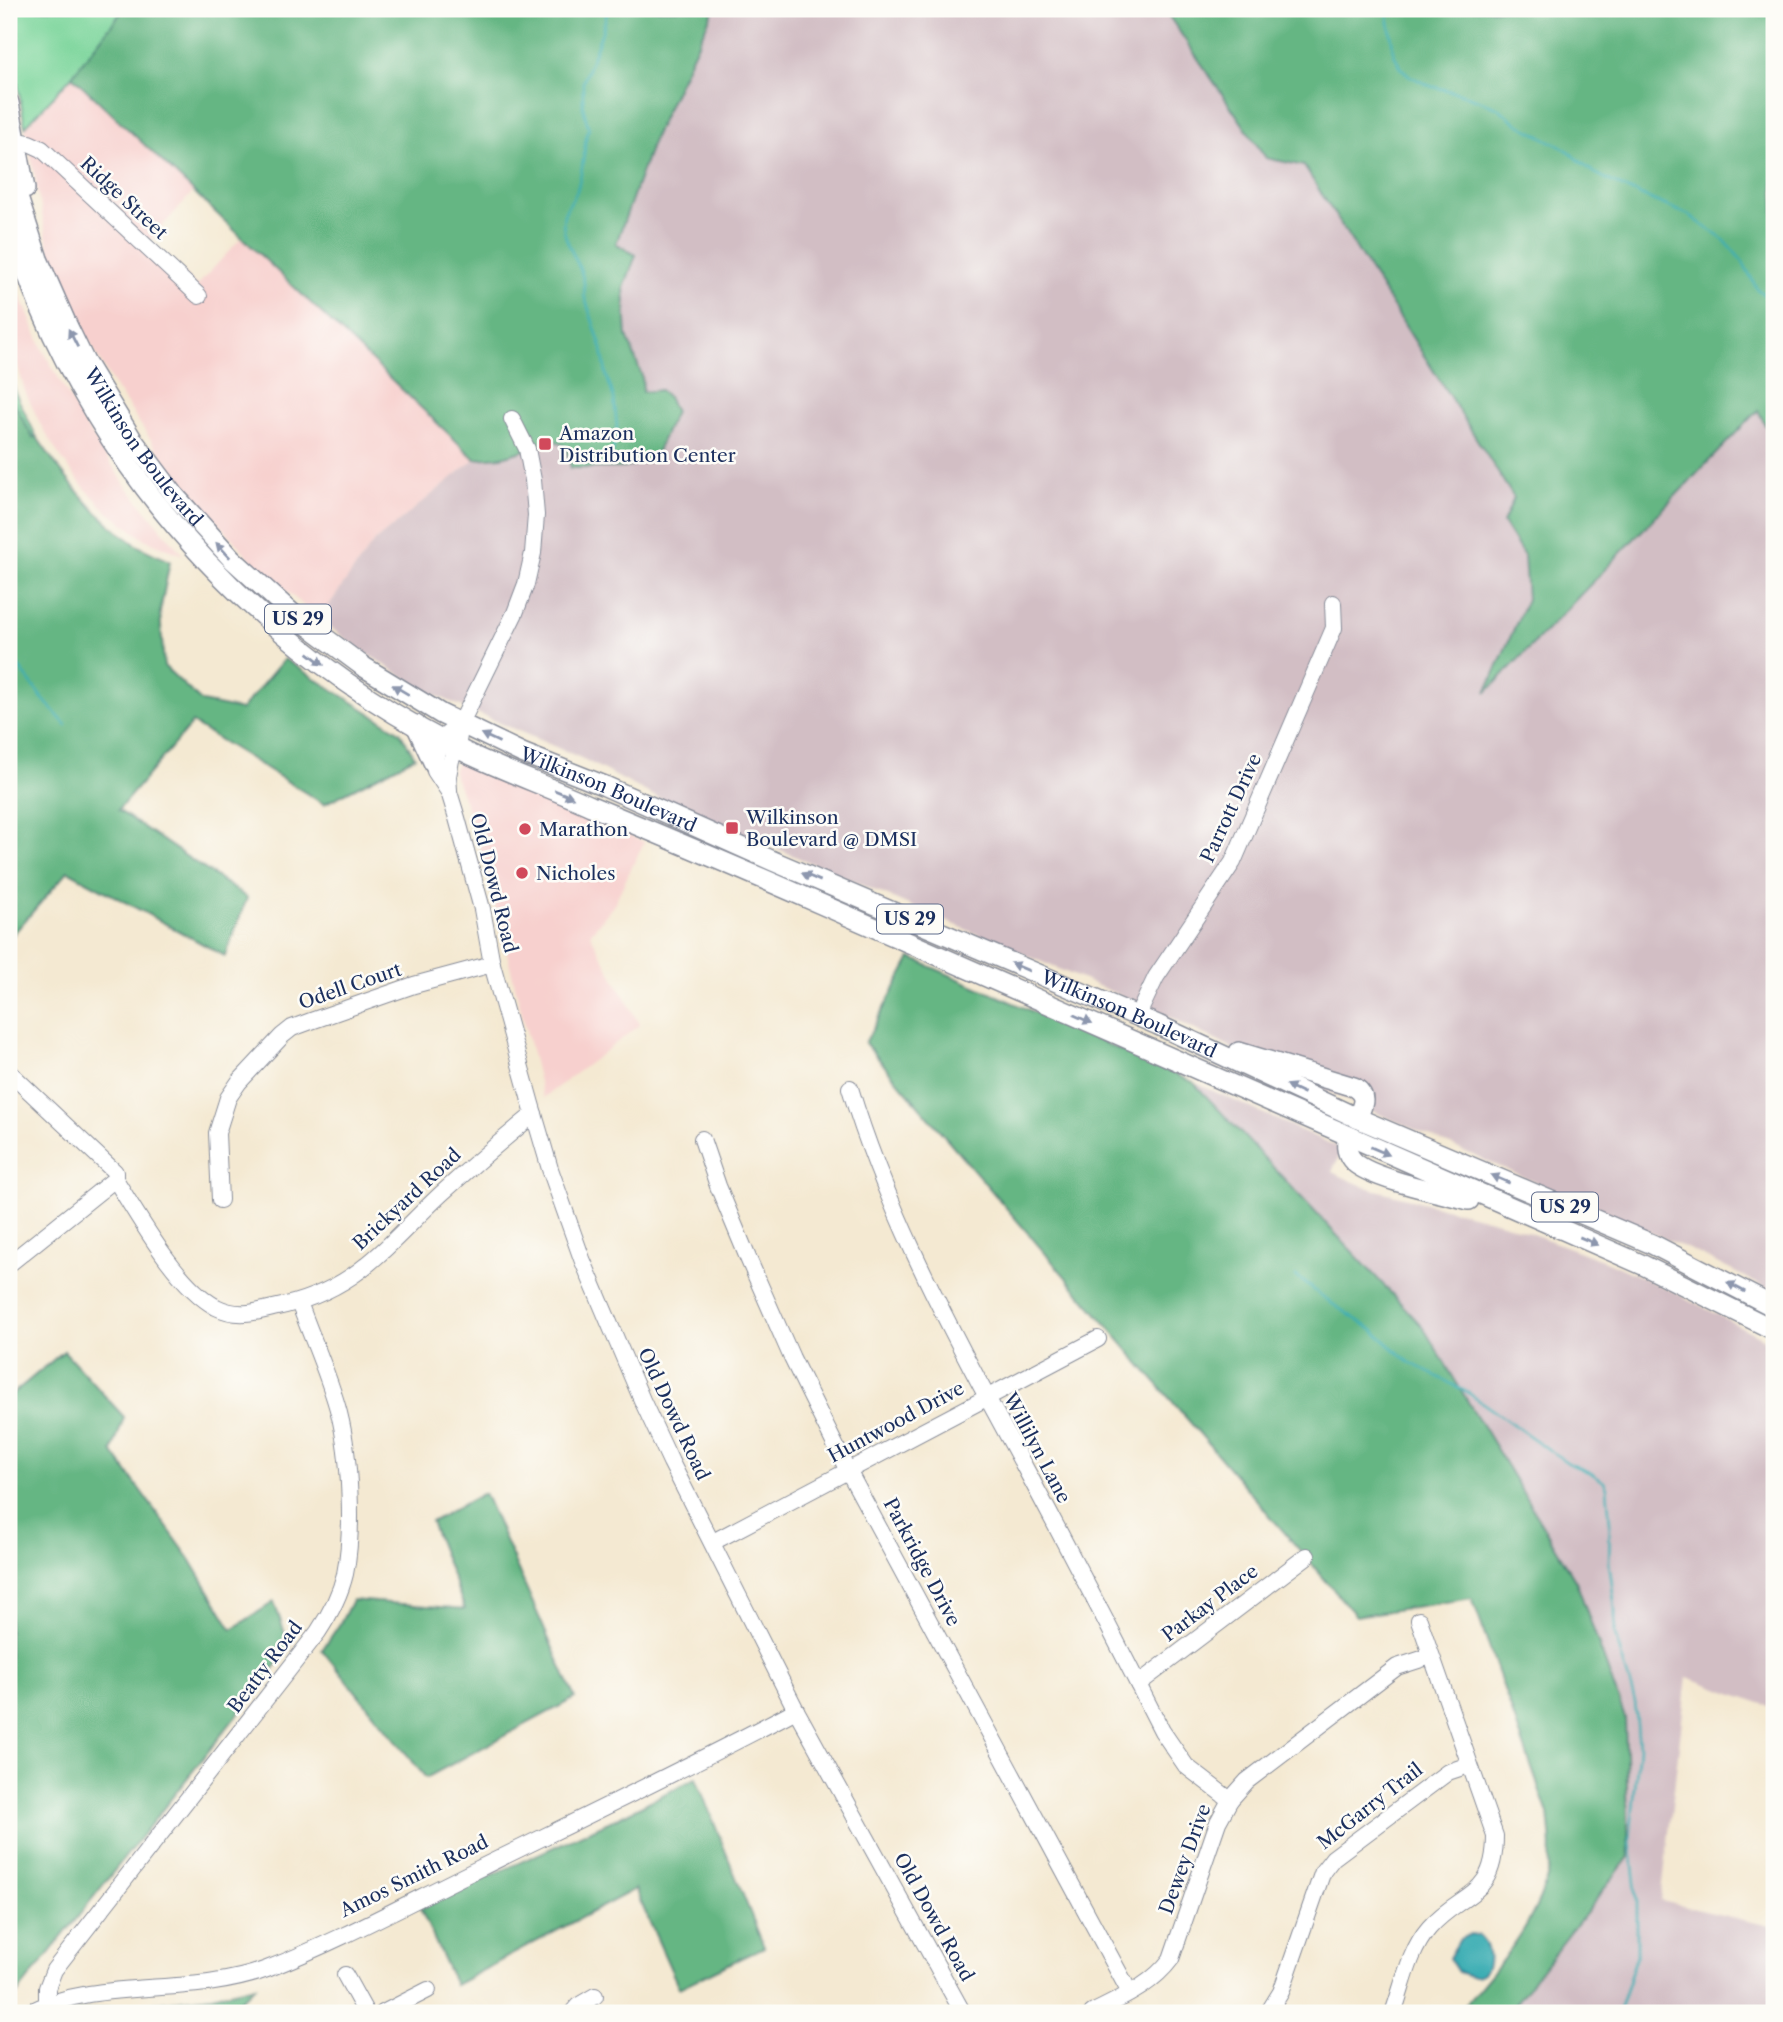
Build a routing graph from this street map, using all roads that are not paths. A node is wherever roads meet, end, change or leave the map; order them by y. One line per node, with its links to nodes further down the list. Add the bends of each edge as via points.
1 (9, 103): 2 (main road)
2 (15, 140): 5 (main road); 6 (street, Ridge Street, via 41,149)
3 (9, 170): 5 (main road, Wilkinson Boulevard / US 29)
4 (9, 222): 8 (main road, Wilkinson Boulevard / US 29, via 54,337 90,406)
5 (38, 259): 8 (main road, Wilkinson Boulevard / US 29, one-way to 5)
6 (199, 296)
7 (512, 419): 10 (street, via 527,449 533,480 533,553 515,613)
8 (125, 445): 10 (main road, Wilkinson Boulevard / US 29, one-way to 8, via 364,667 270,595); 11 (main road, Wilkinson Boulevard / US 29, one-way to 11, via 160,509 194,550 255,609 316,660)
9 (1333, 603): 16 (street, Parrott Drive, via 1334,628 1233,862 1156,977)
10 (461, 723): 12 (street); 16 (main road, Wilkinson Boulevard / US 29, one-way to 10)
11 (416, 725): 12 (main road, Wilkinson Boulevard / US 29); 13 (main road)
12 (449, 743): 13 (street, via 435,759); 14 (street, Old Dowd Road); 22 (main road, Wilkinson Boulevard / US 29, one-way to 22)
13 (435, 766): 14 (street, Old Dowd Road)
14 (449, 792): 15 (street, Old Dowd Road)
15 (492, 964): 20 (street, Old Dowd Road); 25 (street, Odell Court, via 311,1020 282,1036 228,1098 217,1133)
16 (1137, 1017): 17 (main road, Wilkinson Boulevard / US 29)
17 (1158, 1025): 21 (main road, Wilkinson Boulevard / US 29, one-way to 17); 21 (main road, via 1354,1087 1364,1098)
18 (9, 1072): 24 (street, Brickyard Road, via 115,1172)
19 (850, 1088): 31 (street, Willilyn Lane, via 910,1241)
20 (534, 1114): 27 (street, Brickyard Road, via 365,1268); 33 (street, Old Dowd Road, via 603,1310 671,1462)
21 (1357, 1118): 22 (street); 28 (main road, Wilkinson Boulevard / US 29, one-way to 21, via 1652,1244)
22 (1348, 1137): 29 (main road, US 29, one-way to 29, via 1348,1154 1362,1168 1552,1225)
23 (702, 1139): 32 (street, Parkridge Drive, via 748,1258)
24 (115, 1179): 26 (street); 27 (street, Brickyard Road, via 181,1275 203,1298 237,1314)
25 (219, 1200)
26 (9, 1264)
27 (299, 1302): 45 (street, Beatty Road, via 342,1427 348,1533 339,1594 323,1625 280,1682 54,1970)
28 (1771, 1306): 29 (street)
29 (1767, 1326)
30 (1098, 1339): 31 (street, Huntwood Drive)
31 (986, 1398): 32 (street, Huntwood Drive); 37 (street, Willilyn Lane)
32 (848, 1471): 33 (street, Huntwood Drive); 43 (street, Parkridge Drive)
33 (713, 1542): 38 (street, Old Dowd Road)
34 (1307, 1556): 37 (street, Parkay Place)
35 (1419, 1620): 36 (street)
36 (1431, 1656): 39 (street); 40 (street, Dewey Drive, via 1397,1667 1247,1781)
37 (1138, 1684): 40 (street, Willilyn Lane, via 1186,1766)
38 (796, 1710): 45 (street, Amos Smith Road, via 265,1970); 50 (street, Old Dowd Road)
39 (1469, 1765): 52 (street, McGarry Trail, via 1448,1772 1333,1858 1323,1871 1281,1992); 53 (street, via 1495,1836 1491,1871 1480,1887 1430,1927 1417,1946)
40 (1230, 1800): 43 (street, Dewey Drive, via 1171,1959 1159,1975)
41 (345, 1975): 47 (street)
42 (428, 1990): 48 (street)
43 (1130, 1993): 51 (street, Dewey Drive)
44 (595, 1996): 49 (street)
45 (47, 2004): 46 (street, Amos Smith Road)
46 (28, 2013)
47 (366, 2013)
48 (383, 2013)
49 (572, 2013)
50 (963, 2013)
51 (1092, 2013)
52 (1268, 2013)
53 (1393, 2013)

